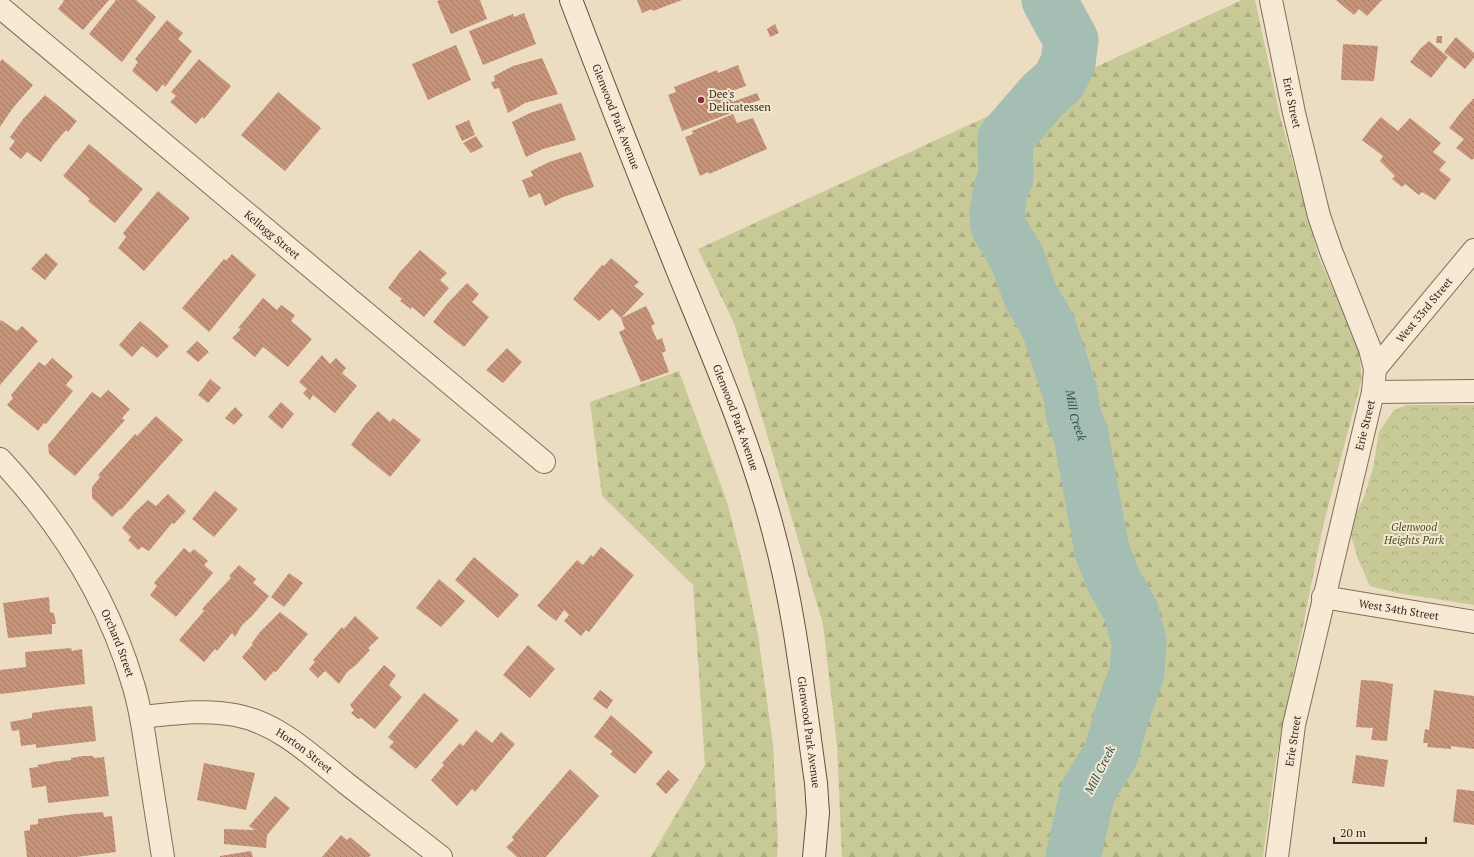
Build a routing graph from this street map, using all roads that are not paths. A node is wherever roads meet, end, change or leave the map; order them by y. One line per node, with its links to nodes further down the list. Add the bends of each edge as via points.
1 (571, 0): 15 (street, Glenwood Park Avenue, via 734,412 775,536 790,606 816,783 818,813)
2 (1271, 0): 5 (street, Erie Street, via 1294,113 1319,216 1370,349)
3 (0, 7): 9 (street, Kellogg Street)
4 (1474, 250): 5 (street, West 33rd Street)
5 (1375, 369): 7 (street, Erie Street)
6 (1474, 391): 7 (street)
7 (1373, 392): 10 (street, Erie Street)
8 (0, 459): 12 (street, Orchard Street, via 48,515 81,565 121,649)
9 (544, 462)
10 (1323, 597): 11 (street, West 34th Street); 16 (street, Erie Street, via 1294,725)
11 (1474, 622)
12 (141, 717): 13 (street, Orchard Street); 14 (street, Horton Street, via 212,712 236,715 261,723 292,740)
13 (163, 857)
14 (440, 857)
15 (814, 857)
16 (1277, 857)

